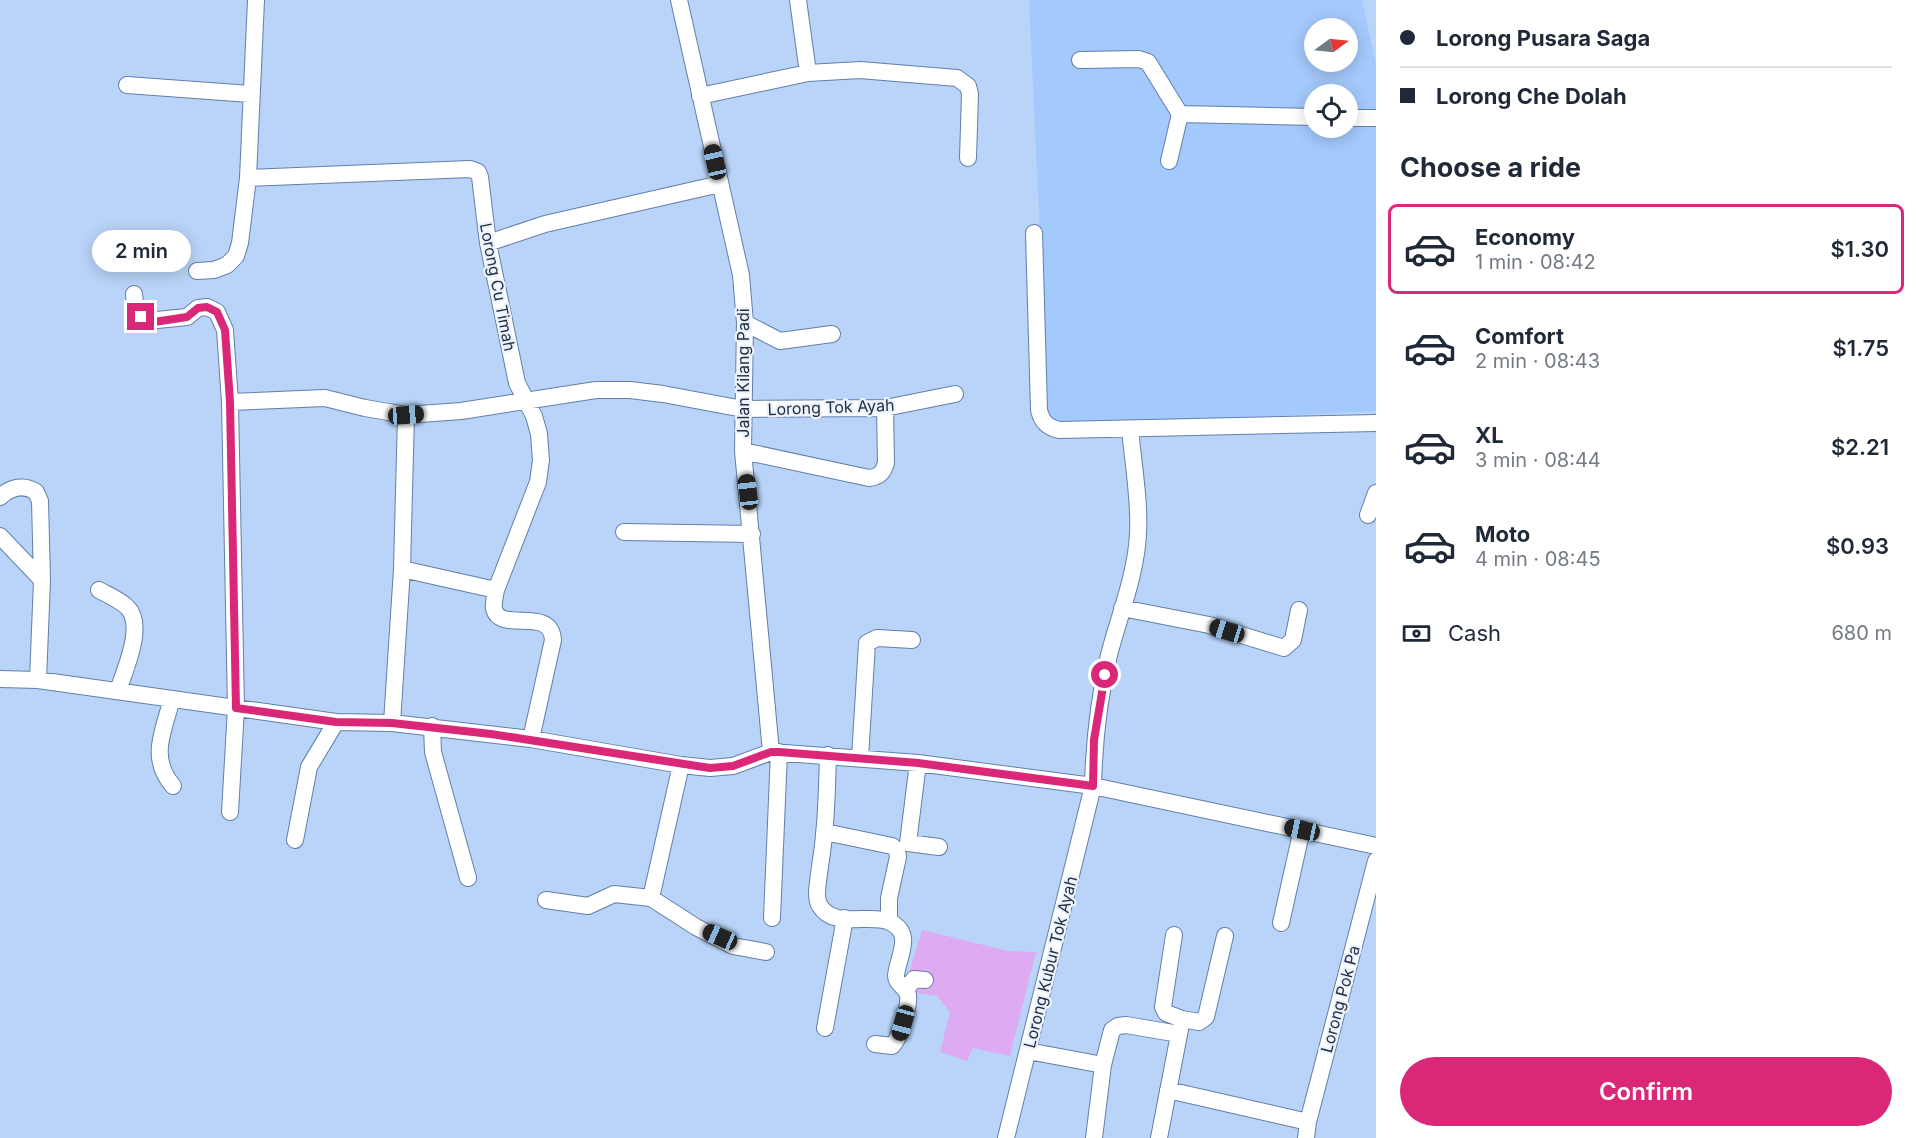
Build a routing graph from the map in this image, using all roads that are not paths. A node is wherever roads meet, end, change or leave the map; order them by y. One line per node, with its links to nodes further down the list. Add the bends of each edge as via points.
1 (256, 0): 7 (street)
2 (679, 0): 8 (street, Jalan Kilang Padi)
3 (798, 0): 5 (street)
4 (1080, 60): 9 (street, via 1148,62)
5 (808, 73): 8 (street); 13 (street, via 860,70 963,81 970,94)
6 (127, 85): 7 (street)
7 (250, 94): 15 (street)
8 (700, 96): 16 (street, Jalan Kilang Padi)
9 (1179, 114): 10 (street); 14 (street)
10 (1304, 117)
11 (1358, 118): 12 (street)
12 (1376, 118)
13 (968, 158)
14 (1169, 160)
15 (248, 178): 18 (street, Lorong Cu Timah, via 470,169 480,177); 19 (street, via 236,256 214,270)
16 (720, 184): 18 (street, via 545,224); 21 (street, Jalan Kilang Padi, via 741,274)
17 (1034, 233): 30 (street, via 1042,420 1059,430)
18 (488, 243): 24 (street, Lorong Cu Timah, via 517,383)
19 (197, 271)
20 (134, 294): 25 (street, via 136,312 151,321 189,316 202,307 217,312 225,330)
21 (745, 323): 22 (street, via 780,342); 27 (street, Jalan Kilang Padi)
22 (832, 334)
23 (955, 394): 26 (street, Lorong Tok Ayah)
24 (525, 401): 27 (street, Lorong Tok Ayah, via 596,390 630,390); 28 (street, Lorong Tok Ayah); 41 (street, Lorong Cu Timah, via 539,434 538,482)
25 (230, 402): 28 (street, Lorong Tok Ayah, via 325,398); 49 (street)
26 (885, 408): 27 (street, Lorong Tok Ayah); 31 (street, via 886,463 877,477)
27 (743, 409): 31 (street, Jalan Kilang Padi)
28 (406, 415): 38 (street)
29 (1376, 423): 30 (street)
30 (1130, 429): 42 (street, Lorong Kubur Tok Ayah, via 1138,533)
31 (743, 451): 36 (street, Jalan Kilang Padi)
32 (1376, 493): 34 (street)
33 (0, 497): 39 (street, via 12,488 36,492 40,501)
34 (1368, 515)
35 (624, 532): 36 (street)
36 (752, 534): 54 (street, Jalan Kilang Padi)
37 (0, 536): 39 (street)
38 (402, 569): 41 (street); 51 (street)
39 (42, 580): 46 (street)
40 (99, 590): 47 (street, via 127,607 135,624)
41 (496, 590): 53 (street, via 494,608 498,616 542,623 553,633)
42 (1122, 608): 43 (street, via 1209,626 1284,648 1293,640); 60 (street, Lorong Kubur Tok Ayah, via 1096,730)
43 (1299, 610)
44 (912, 640): 56 (street, via 877,638 867,643)
45 (0, 679): 46 (street)
46 (38, 680): 47 (street)
47 (118, 692): 48 (street)
48 (172, 699): 49 (street); 59 (street, via 159,754 160,767)
49 (236, 708): 50 (street); 61 (street)
50 (336, 722): 51 (street); 64 (street, via 309,767)
51 (392, 723): 52 (street)
52 (432, 726): 53 (street); 68 (street, via 433,752)
53 (531, 739): 58 (street)
54 (775, 752): 55 (street); 58 (street, via 733,766); 71 (street, Jalan Kilang Padi)
55 (828, 755): 56 (street); 63 (street)
56 (860, 758): 57 (street)
57 (918, 763): 60 (street); 66 (street, via 908,843)
58 (681, 765): 69 (street)
59 (173, 786)
60 (1093, 786): 62 (street); 83 (street, Lorong Kubur Tok Ayah)
61 (230, 812)
62 (1302, 830): 65 (street); 74 (street)
63 (825, 832): 72 (street, via 819,905 826,913); 73 (street, via 897,850)
64 (295, 840)
65 (1376, 846)
66 (939, 847)
67 (1376, 861): 86 (street, Lorong Pok Pa)
68 (468, 878)
69 (651, 898): 70 (street, via 614,894 588,906); 77 (street, via 733,946)
70 (546, 900)
71 (772, 918)
72 (844, 918): 73 (street); 81 (street)
73 (889, 922): 79 (street, via 904,942 896,976)
74 (1281, 923)
75 (1174, 935): 80 (street, via 1163,1007)
76 (1225, 936): 80 (street, via 1206,1017)
77 (766, 952)
78 (925, 980): 79 (street, via 914,979)
79 (902, 986): 82 (street, via 908,1001 898,1041 892,1046)
80 (1181, 1026): 84 (street, via 1118,1026 1109,1037); 85 (street)
81 (825, 1028)
82 (875, 1044)
83 (1028, 1051): 84 (street); 87 (street, Lorong Kubur Tok Ayah)
84 (1103, 1065): 88 (street)
85 (1168, 1090): 86 (street); 89 (street)
86 (1307, 1130)
87 (1006, 1138)
88 (1094, 1138)
89 (1159, 1138)

